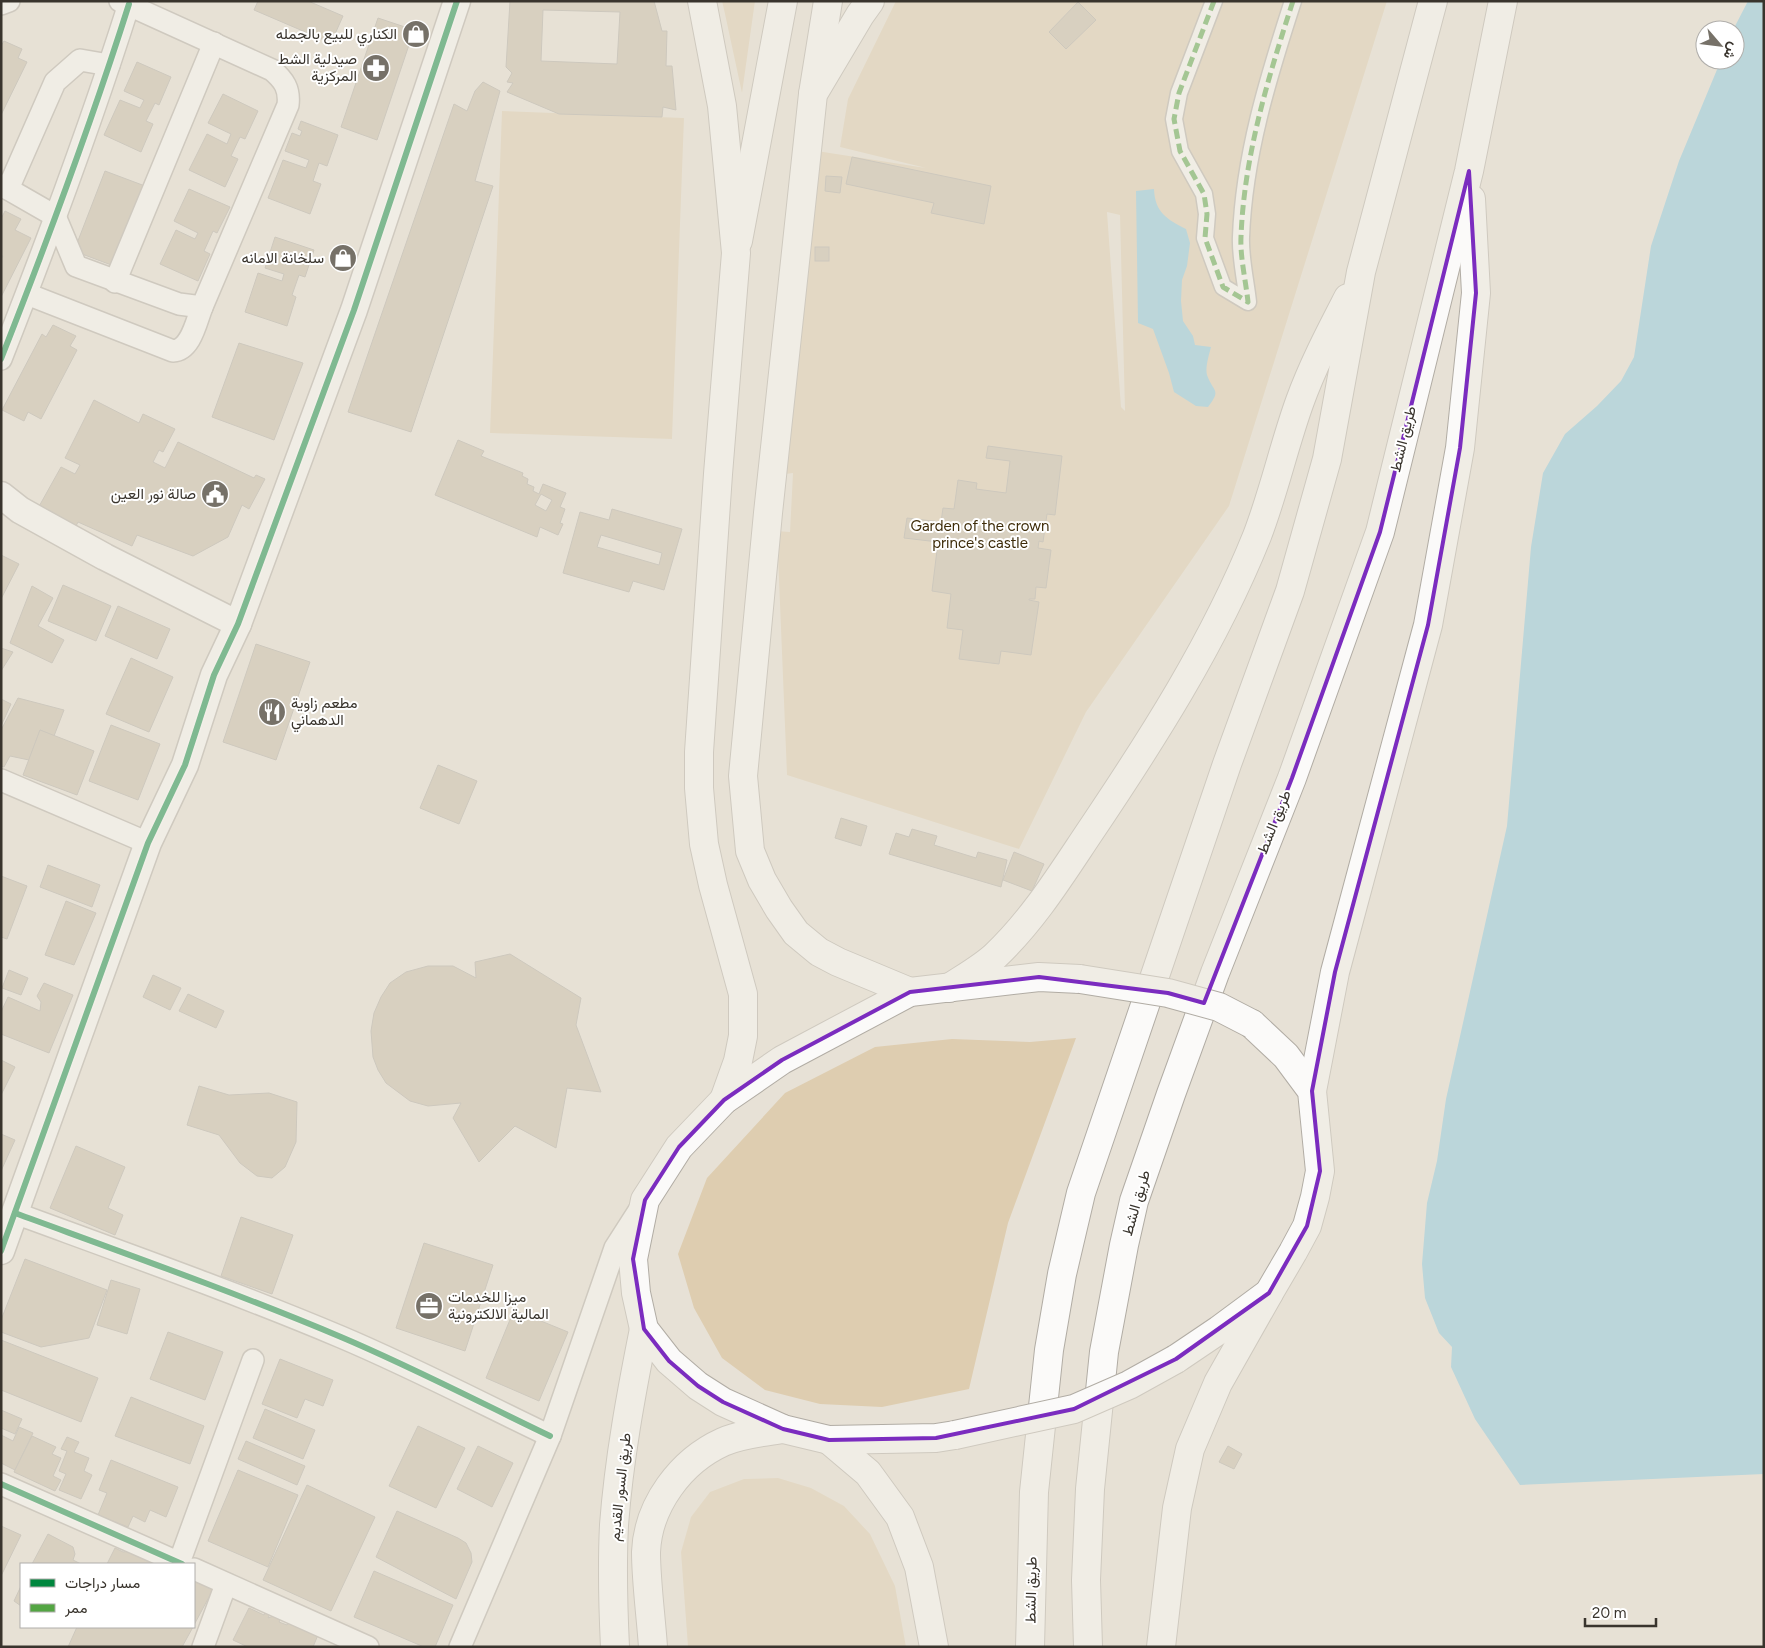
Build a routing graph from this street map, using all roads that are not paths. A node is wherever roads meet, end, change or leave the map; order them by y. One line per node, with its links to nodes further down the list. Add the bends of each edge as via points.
1 (9, 1): 12 (street)
2 (702, 1): 19 (main road, via 722,106)
3 (783, 1): 19 (main road)
4 (828, 1): 15 (main road)
5 (870, 1): 15 (main road)
6 (1214, 1): 7 (street, via 1179,94 1174,119 1180,151 1204,194 1207,214 1205,238 1223,287 1248,302 1241,238 1250,157 1271,69)
7 (1293, 1)
8 (1433, 1): 20 (main road, طريق الشط)
9 (1503, 1): 16 (main road, طريق الشط)
10 (452, 2): 26 (street, via 354,310)
11 (124, 3): 13 (street); 14 (street)
12 (1, 4)
13 (214, 43): 21 (street); 23 (street, via 272,70 282,78 289,95 288,105)
14 (110, 65): 17 (street, via 80,60 55,82); 18 (street)
15 (813, 94): 30 (main road, via 743,776 750,851 762,880 796,934 838,962)
16 (1469, 171): 31 (main road, via 1476,293 1460,448 1428,625 1335,972); 54 (main road, طريق الشط, via 1380,532 1292,778 1174,1084 1134,1202 1104,1352 1089,1498)
17 (4, 187): 18 (street)
18 (56, 216): 21 (street, via 76,266); 22 (street)
19 (736, 253): 32 (main road, via 699,752 704,844 743,994 743,1036)
20 (1361, 272): 29 (main road, via 1300,400 1257,536 1196,661 1124,783 1024,926 994,957); 53 (main road, طريق الشط, via 1327,459 1290,590 1080,1193 1048,1350 1034,1492)
21 (116, 282): 23 (street, via 179,304)
22 (27, 294): 23 (street, via 173,352 186,345); 24 (street)
23 (202, 308)
24 (2, 354)
25 (1, 495): 26 (street, via 20,510 105,557)
26 (238, 624): 28 (street, via 214,675 185,765)
27 (1, 780): 28 (street)
28 (148, 843): 34 (street)
29 (949, 988): 30 (main road); 31 (main road, bridge, via 1039,977 1080,979 1168,993 1219,1007 1252,1024 1286,1056)
30 (910, 992): 32 (main road, via 782,1060)
31 (1312, 1092): 36 (main road, via 1320,1170 1315,1197 1307,1226)
32 (724, 1100): 33 (main road, via 679,1147)
33 (645, 1200): 37 (main road, via 632,1259); 40 (street, via 615,1248)
34 (15, 1213): 35 (street); 40 (street, via 341,1337)
35 (1, 1251)
36 (1268, 1293): 41 (main road, bridge, via 1176,1359 1129,1385 1074,1409 936,1438); 55 (main road, via 1218,1383 1190,1449 1177,1508)
37 (644, 1329): 39 (main road, via 670,1361 698,1386 723,1402); 50 (main road, طريق السور القديم, via 624,1436 614,1525 612,1587)
38 (253, 1360): 44 (street)
39 (783, 1429): 41 (main road); 51 (main road, via 724,1442 686,1466 665,1493 648,1533 646,1552)
40 (550, 1436): 49 (street)
41 (830, 1440): 52 (main road, via 868,1473 900,1517 919,1567)
42 (1, 1484): 43 (street)
43 (180, 1563)
44 (186, 1563)
45 (195, 1570): 46 (street)
46 (226, 1584): 47 (street); 48 (street)
47 (202, 1647)
48 (368, 1647)
49 (460, 1647)
50 (615, 1647)
51 (653, 1647)
52 (934, 1647)
53 (1030, 1647)
54 (1088, 1647)
55 (1161, 1647)

